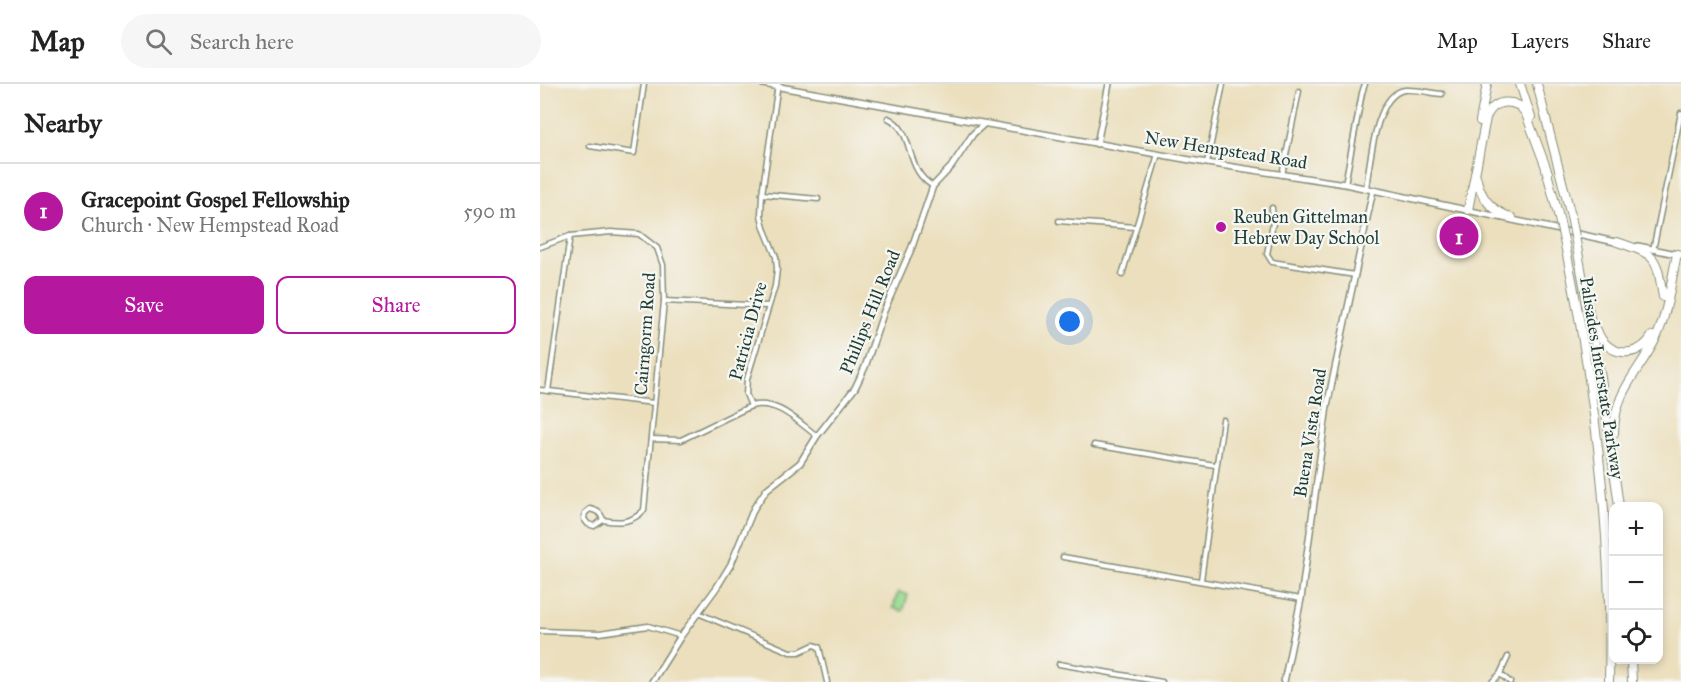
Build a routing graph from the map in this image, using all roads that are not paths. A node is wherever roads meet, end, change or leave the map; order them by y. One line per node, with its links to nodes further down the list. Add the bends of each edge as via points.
1 (646, 84): 16 (street, via 634,153)
2 (763, 84): 9 (street, New Hempstead Road)
3 (1109, 84): 15 (street)
4 (1223, 84): 18 (street)
5 (1365, 84): 22 (street)
6 (1487, 84): 29 (highway)
7 (1520, 84): 20 (highway, Palisades Interstate Parkway)
8 (1537, 84): 38 (highway, Palisades Interstate Parkway, bridge)
9 (778, 85): 14 (street, New Hempstead Road); 26 (street, Patricia Drive)
10 (1299, 91): 21 (street)
11 (1442, 94): 24 (street, via 1406,90 1397,93 1384,107)
12 (1681, 112): 36 (street)
13 (888, 118): 23 (street, via 901,128 917,173)
14 (984, 124): 15 (street, New Hempstead Road); 23 (street, Phillips Hill Road)
15 (1097, 144): 17 (street, New Hempstead Road)
16 (590, 146)
17 (1158, 154): 18 (street, New Hempstead Road); 32 (street)
18 (1207, 163): 21 (street, New Hempstead Road)
19 (1476, 170): 20 (highway, via 1487,115 1495,106 1509,102 1520,106 1526,114); 29 (highway); 30 (highway, via 1486,202)
20 (1548, 173): 72 (highway, Palisades Interstate Parkway, bridge, via 1589,373 1600,456 1608,557)
21 (1281, 175): 22 (street, New Hempstead Road)
22 (1345, 184): 24 (street, New Hempstead Road)
23 (933, 186): 49 (street, Phillips Hill Road, via 865,367 855,388)
24 (1366, 188): 25 (street, New Hempstead Road)
25 (1373, 190): 29 (street, New Hempstead Road); 40 (street, Buena Vista Road)
26 (762, 194): 27 (street); 43 (street, Patricia Drive, via 761,215 777,269)
27 (818, 199)
28 (1272, 208): 40 (street, via 1267,254 1272,262)
29 (1466, 209): 30 (street, New Hempstead Road)
30 (1512, 218): 34 (street, New Hempstead Road)
31 (1059, 221): 32 (street)
32 (1135, 227): 39 (street)
33 (570, 236): 35 (street, Cairngorm Road); 42 (street, Cairngorm Road, via 639,234 657,248 663,265); 45 (street)
34 (1617, 242): 36 (street, New Hempstead Road); 41 (highway, via 1654,260)
35 (540, 247)
36 (1653, 249): 37 (street, New Hempstead Road)
37 (1677, 254): 41 (highway); 53 (highway, via 1657,334 1626,383 1616,409)
38 (1580, 261): 41 (highway, via 1598,333 1614,351 1633,352 1647,344); 53 (highway, Palisades Interstate Parkway)
39 (1122, 275)
40 (1356, 275): 58 (street, Buena Vista Road, via 1327,406)
41 (1663, 297)
42 (664, 301): 43 (street); 46 (street, Cairngorm Road)
43 (768, 306): 47 (street, Patricia Drive, via 747,379 746,394)
44 (540, 390): 45 (street)
45 (549, 391): 46 (street)
46 (654, 403): 50 (street, Cairngorm Road)
47 (751, 406): 49 (street, via 775,406); 50 (street, via 681,440)
48 (1223, 420): 52 (street)
49 (817, 436): 59 (street, Phillips Hill Road, via 800,463 767,489 754,508 731,564)
50 (651, 439): 55 (street, Cairngorm Road, via 644,510 628,521)
51 (1094, 445): 52 (street)
52 (1215, 465): 57 (street)
53 (1617, 494): 54 (highway, Palisades Interstate Parkway)
54 (1618, 502)
55 (603, 520): 55 (street, via 594,526 588,524 585,513 597,510)
56 (1062, 557): 57 (street)
57 (1201, 580): 58 (street)
58 (1301, 599): 69 (street, Buena Vista Road)
59 (697, 613): 61 (street, Phillips Hill Road); 67 (street, via 790,652 819,646)
60 (540, 631): 61 (street, via 600,633 648,626)
61 (681, 636): 66 (street, Phillips Hill Road)
62 (1508, 657): 65 (street)
63 (1059, 664): 68 (street)
64 (1631, 664): 73 (highway)
65 (1500, 674): 70 (street); 71 (street)
66 (652, 682)
67 (827, 682)
68 (1162, 682)
69 (1284, 682)
70 (1492, 682)
71 (1510, 682)
72 (1609, 682)
73 (1632, 682)

